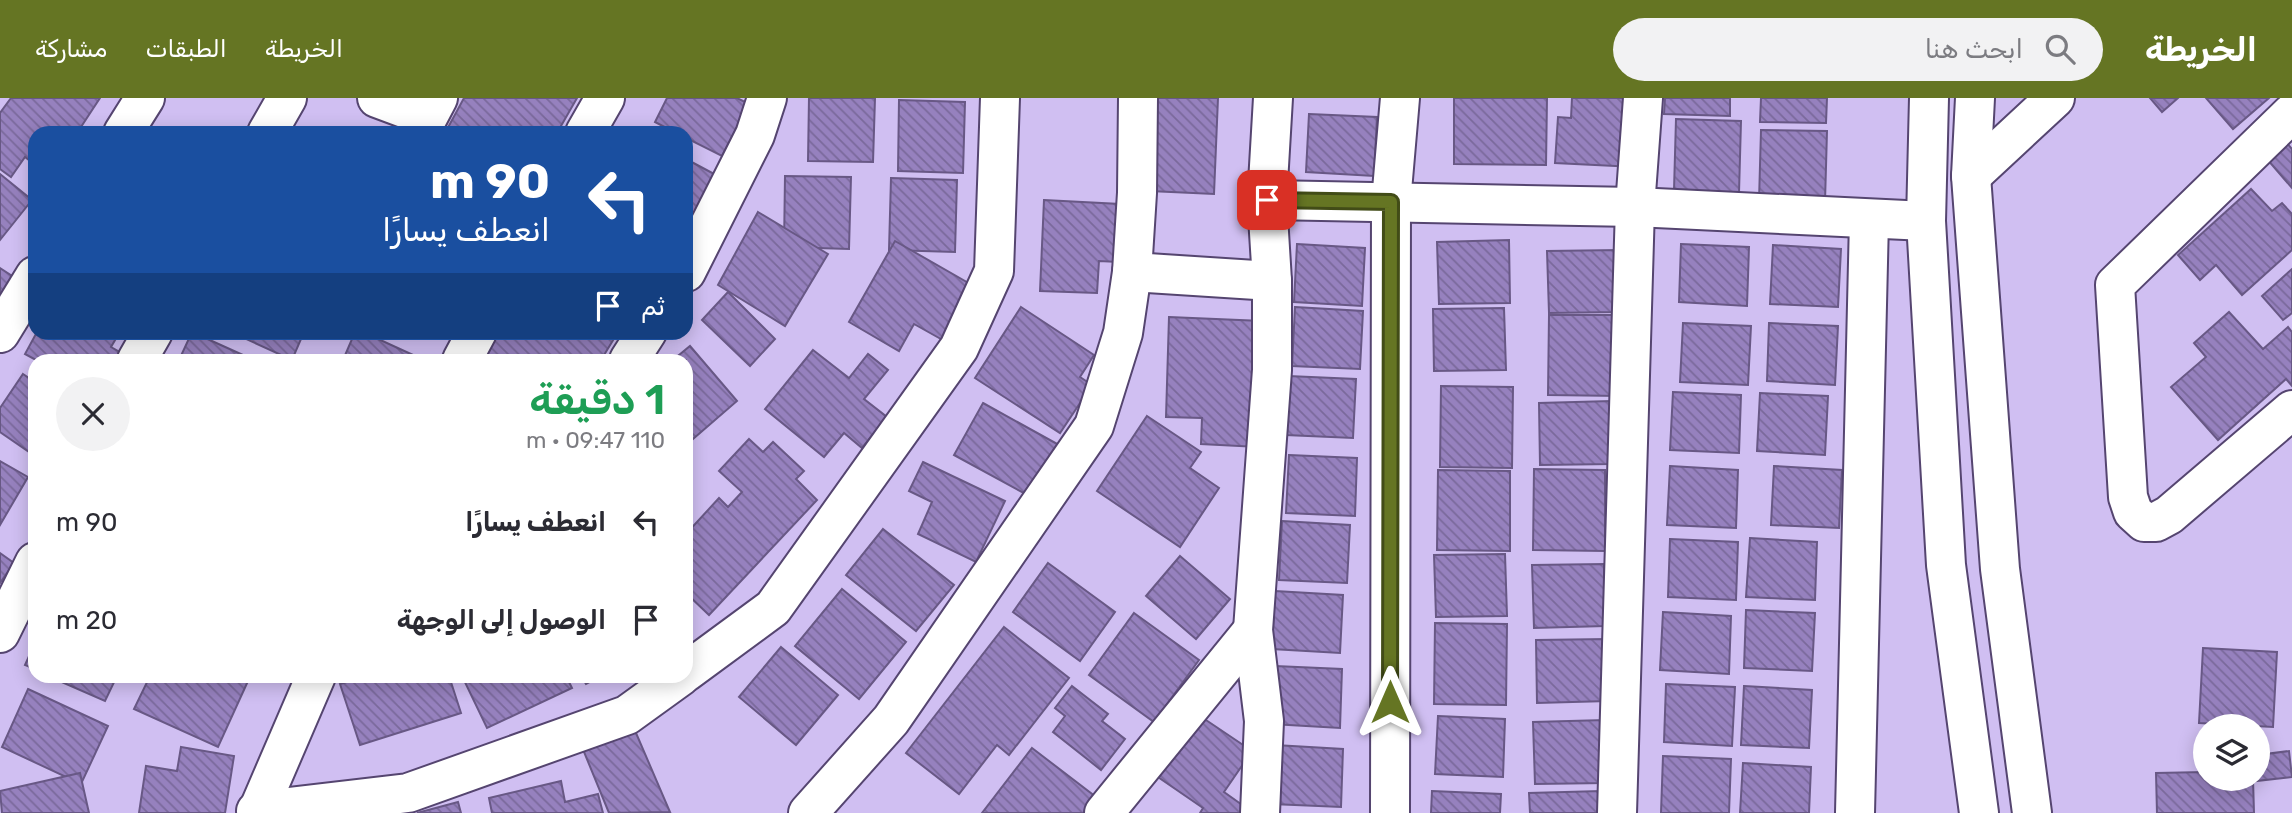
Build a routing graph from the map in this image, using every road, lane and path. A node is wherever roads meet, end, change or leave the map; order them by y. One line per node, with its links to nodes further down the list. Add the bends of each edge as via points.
1 (145, 98): 16 (street)
2 (287, 98): 17 (street)
3 (377, 98): 4 (street, via 428,117)
4 (438, 98)
5 (605, 98): 18 (street)
6 (767, 98): 25 (street, via 754,135)
7 (1000, 98): 34 (street, via 994,271 959,348 773,608)
8 (1138, 98): 26 (street)
9 (1273, 98): 20 (street)
10 (1400, 98): 21 (street)
11 (1643, 98): 22 (street)
12 (1929, 98): 24 (street)
13 (1975, 98): 19 (street)
14 (2055, 98): 19 (street)
15 (2292, 113): 30 (street, via 2115,285 2128,497 2133,512 2144,522 2169,515)
16 (127, 126)
17 (271, 126)
18 (589, 126)
19 (1971, 176): 45 (street, via 2000,569)
20 (1267, 200): 21 (street); 27 (street)
21 (1391, 202): 22 (street); 41 (street)
22 (1635, 207): 23 (street); 42 (street)
23 (1869, 219): 24 (street); 43 (street)
24 (1926, 221): 44 (street, via 1946,565)
25 (693, 258)
26 (1132, 272): 27 (street); 38 (street, via 1123,333 1094,426 891,720)
27 (1272, 281): 32 (street, via 1272,370)
28 (28, 287): 29 (street)
29 (0, 333)
30 (2292, 410)
31 (28, 576): 33 (street)
32 (1253, 630): 39 (street); 40 (street, via 1264,721)
33 (0, 633)
34 (693, 667)
35 (313, 683): 37 (street)
36 (671, 683): 37 (street, via 627,715 408,793)
37 (256, 812)
38 (808, 813)
39 (1104, 813)
40 (1260, 813)
41 (1390, 813)
42 (1617, 813)
43 (1855, 813)
44 (1979, 813)
45 (2032, 813)

